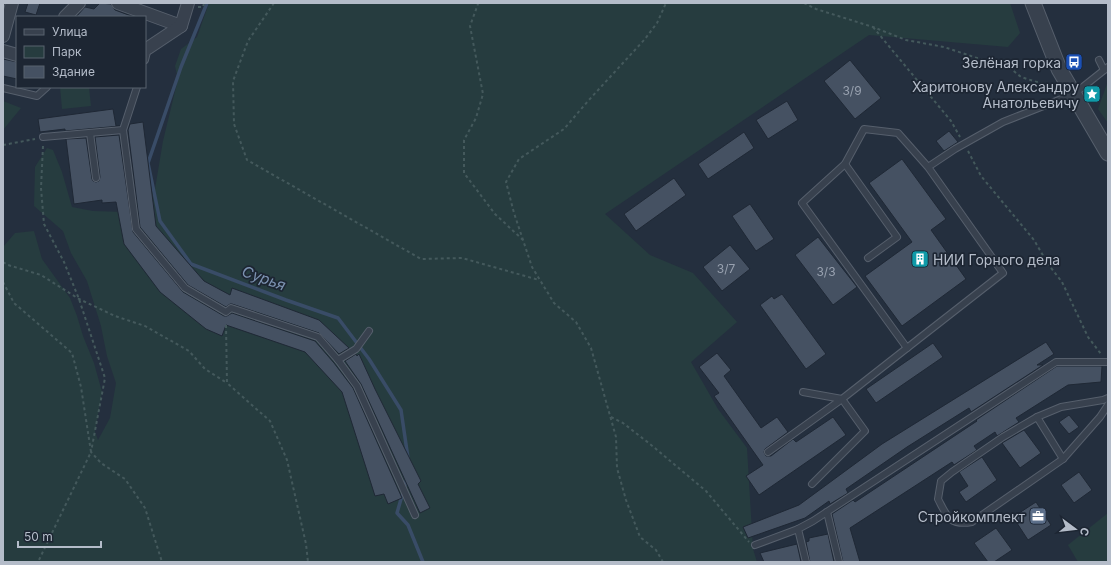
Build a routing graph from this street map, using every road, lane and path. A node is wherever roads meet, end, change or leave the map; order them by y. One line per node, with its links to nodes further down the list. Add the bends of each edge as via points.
1 (12, 3): 13 (street)
2 (79, 3): 10 (street)
3 (118, 3): 11 (street)
4 (188, 3): 11 (street)
5 (274, 3): 35 (path, via 248,41 233,81 234,124 247,160 421,259 462,258)
6 (476, 3): 32 (path, via 478,4 470,26 483,94 476,118 464,140 464,173 495,214)
7 (666, 3): 32 (path, via 657,23 645,39 564,129 519,159 506,182)
8 (804, 3): 12 (path)
9 (1033, 3): 22 (street, via 1059,68)
10 (66, 16)
11 (181, 26): 15 (street)
12 (873, 27): 22 (path, via 906,40 944,47 983,60 1005,64 1021,77); 26 (path, via 951,121)
13 (3, 36)
14 (3, 51): 16 (street)
15 (146, 52)
16 (16, 55)
17 (1099, 60): 18 (lane)
18 (1106, 68): 22 (lane)
19 (3, 88): 20 (lane, via 37,96)
20 (46, 88)
21 (137, 88): 23 (lane)
22 (1074, 94): 26 (lane, via 1003,122); 28 (street)
23 (123, 130): 24 (lane); 41 (lane, via 136,229 185,288 226,312 232,308 318,337)
24 (90, 133): 25 (lane); 31 (lane)
25 (43, 137): 27 (path); 37 (path, via 44,224 64,262)
26 (964, 144): 30 (lane); 42 (path, via 981,176 1034,240 1062,282 1088,337)
27 (3, 145)
28 (1106, 145)
29 (845, 164): 30 (lane, via 864,129 898,133); 33 (lane, via 897,237); 40 (lane, via 802,203)
30 (928, 167): 40 (lane, via 1003,273)
31 (96, 178)
32 (524, 241): 35 (path, via 532,267)
33 (868, 258)
34 (3, 262): 37 (path, via 41,275)
35 (540, 280): 48 (path, via 554,303 576,322 591,348)
36 (3, 282): 50 (path, via 14,303 72,353 81,387)
37 (79, 299): 43 (path, via 115,316 145,326 189,351 205,368); 50 (path, via 105,378)
38 (226, 325): 43 (path)
39 (369, 332): 41 (lane, via 356,349)
40 (907, 348): 46 (lane)
41 (338, 360): 55 (lane, via 358,386)
42 (1108, 362): 54 (lane, via 1056,362)
43 (228, 383): 60 (path, via 270,421 287,460)
44 (802, 392): 46 (lane)
45 (1108, 398): 49 (lane, via 1061,407)
46 (842, 399): 51 (lane); 53 (lane, via 865,431)
47 (1108, 405): 52 (lane)
48 (612, 417): 57 (path, via 650,444 706,491 749,542); 61 (path, via 616,437 617,468 626,500 640,537 656,550)
49 (1037, 417): 52 (lane); 52 (lane, via 941,480 938,499 948,517 960,524 972,522)
50 (91, 452): 58 (path); 59 (path, via 101,463 125,479 145,508)
51 (768, 452)
52 (1063, 459)
53 (812, 484)
54 (827, 512): 56 (lane); 63 (lane)
55 (416, 515)
56 (798, 529): 57 (lane); 62 (lane)
57 (755, 545)
58 (38, 562)
59 (162, 562)
60 (308, 562)
61 (663, 562)
62 (806, 562)
63 (840, 562)

